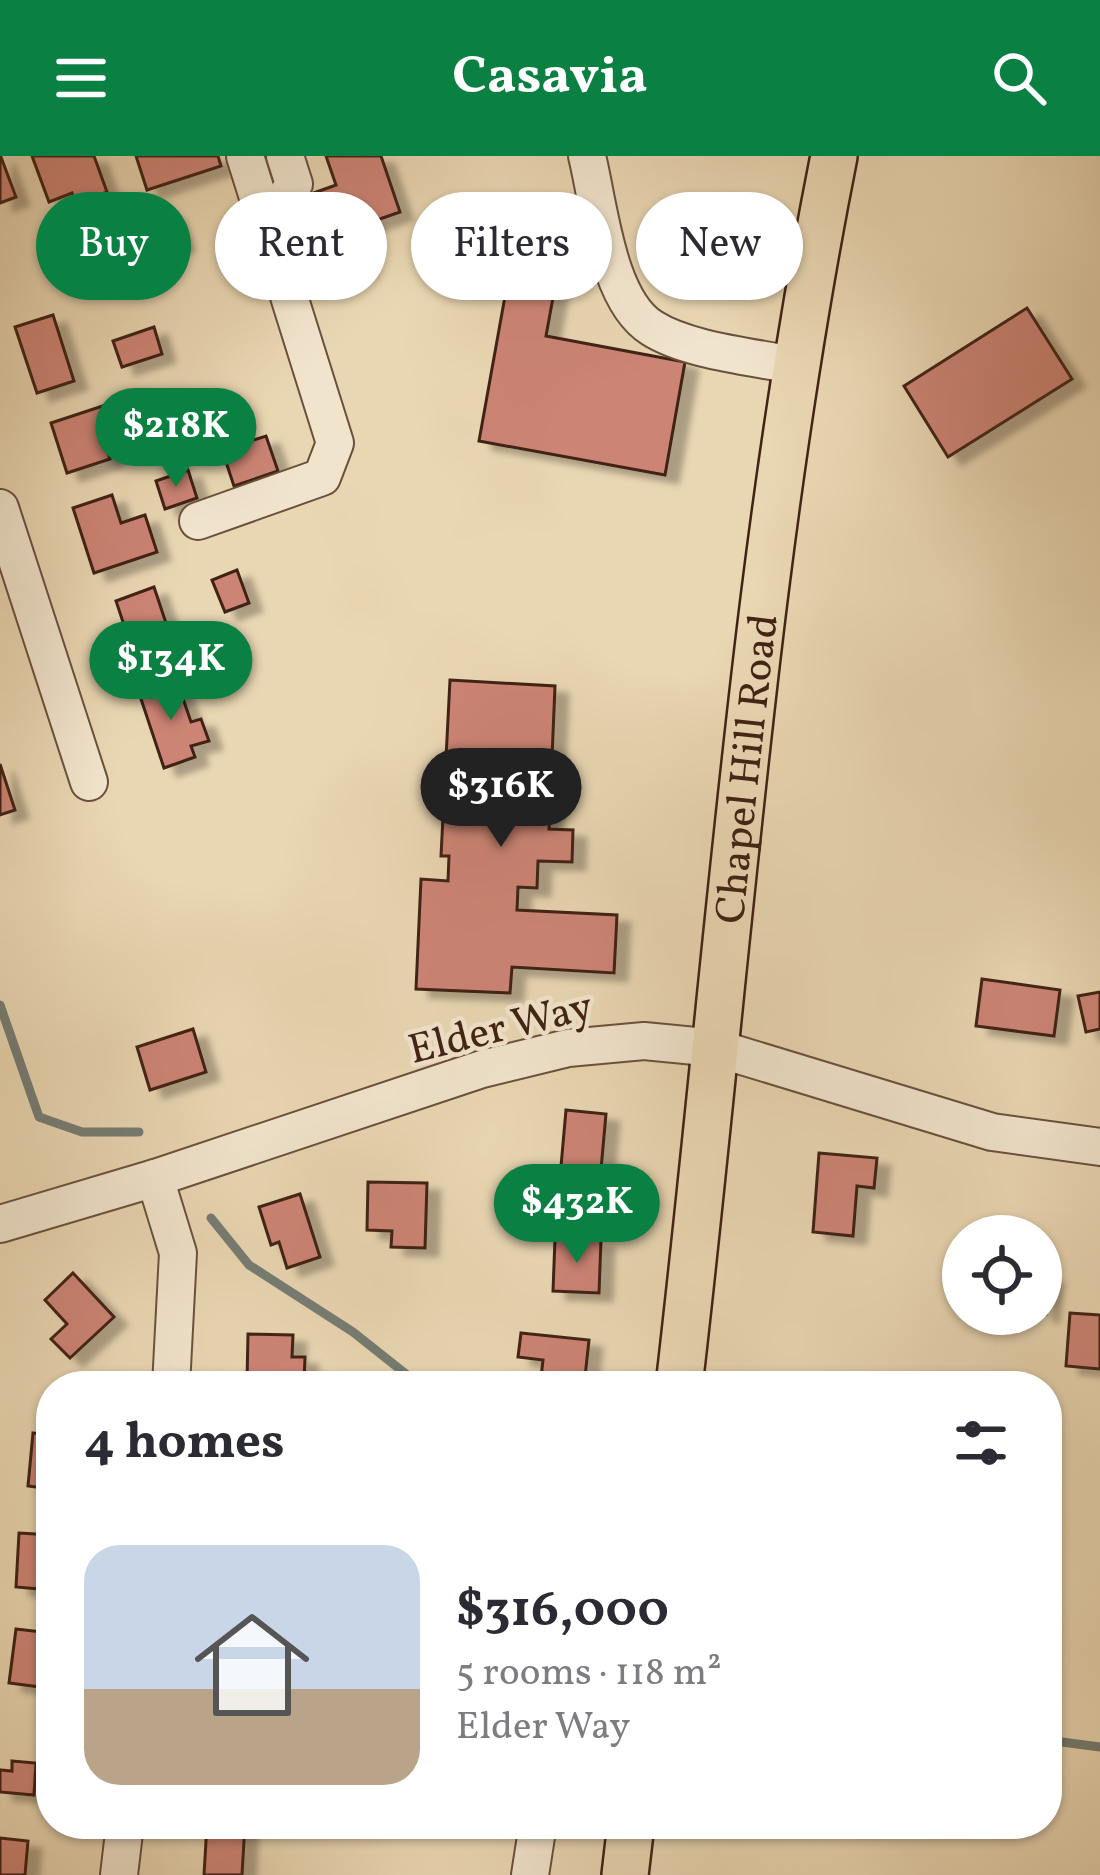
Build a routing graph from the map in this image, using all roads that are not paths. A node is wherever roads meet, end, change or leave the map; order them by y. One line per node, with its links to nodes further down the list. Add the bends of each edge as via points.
1 (245, 156): 5 (street)
2 (285, 156): 6 (street)
3 (587, 156): 8 (street, via 621,291 649,327)
4 (834, 156): 8 (main road, Chapel Hill Road)
5 (257, 192)
6 (289, 192)
7 (291, 300): 10 (street, via 335,443 322,477)
8 (797, 367): 13 (main road, Chapel Hill Road)
9 (0, 508): 11 (street)
10 (198, 521)
11 (8, 565): 12 (street)
12 (89, 782)
13 (716, 1048): 14 (street, Elder Way, via 992,1132); 15 (street, Elder Way, via 644,1041 568,1048); 18 (main road, Chapel Hill Road)
14 (1100, 1147)
15 (155, 1178): 16 (street, Elder Way); 17 (street, via 178,1253)
16 (0, 1224)
17 (172, 1371)
18 (681, 1371)
19 (123, 1839): 22 (street)
20 (536, 1839): 23 (street)
21 (630, 1839): 24 (main road)
22 (119, 1875)
23 (530, 1875)
24 (626, 1875)

